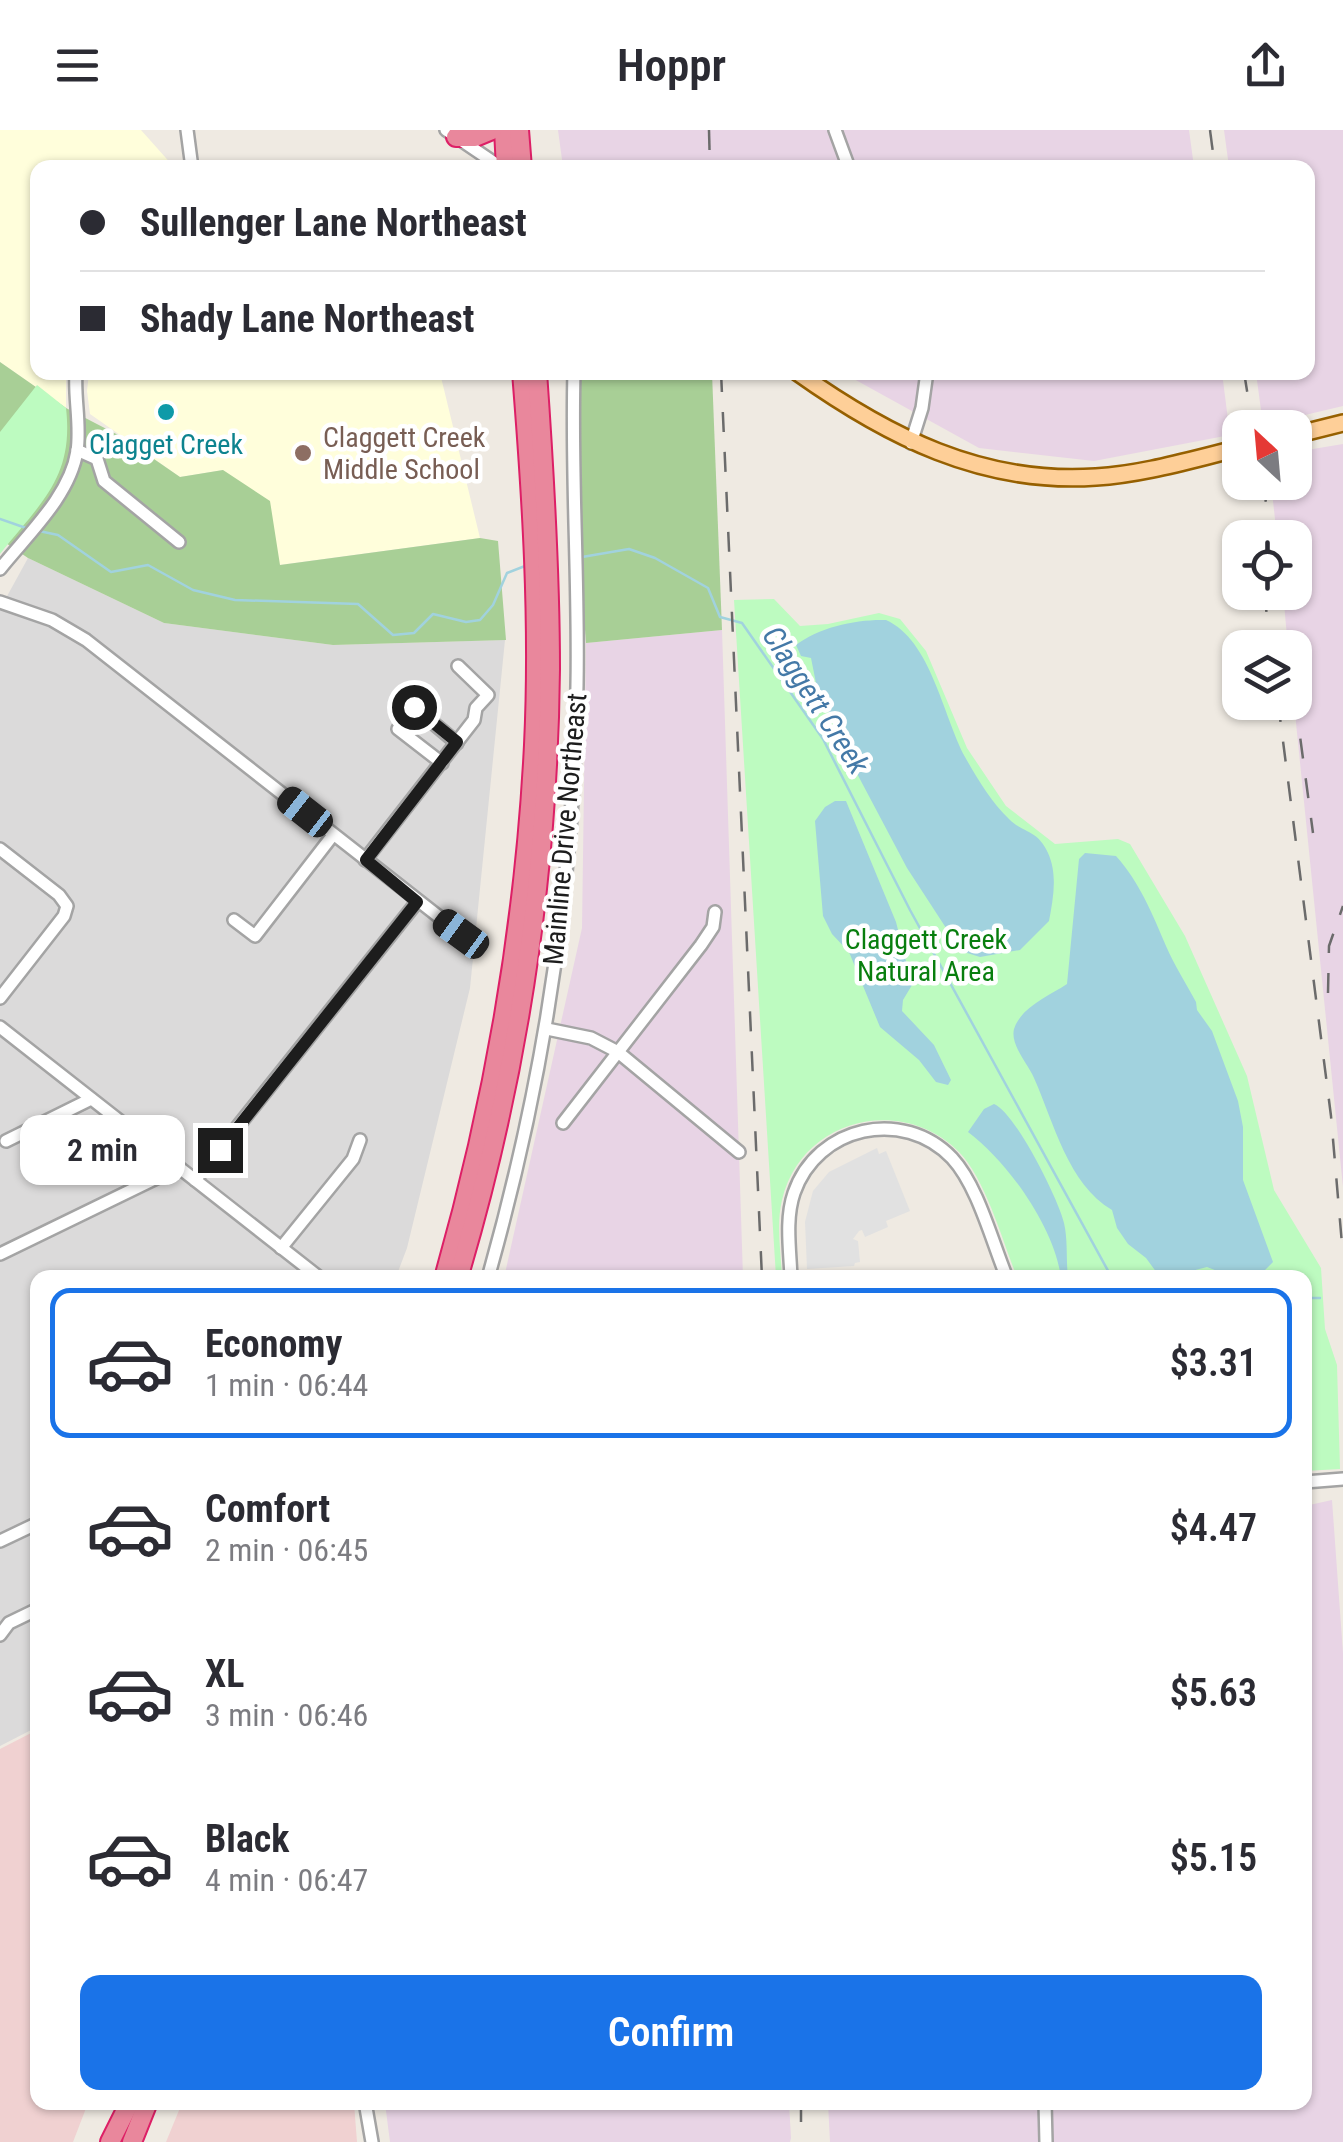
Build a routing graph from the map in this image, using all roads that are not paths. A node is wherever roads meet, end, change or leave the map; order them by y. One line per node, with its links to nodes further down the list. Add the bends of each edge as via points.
1 (187, 130): 7 (street)
2 (492, 130): 6 (highway, via 475,137)
3 (504, 130): 9 (highway)
4 (519, 130): 10 (highway)
5 (836, 130): 11 (street)
6 (451, 134): 8 (street)
7 (191, 160)
8 (492, 160)
9 (504, 160)
10 (521, 160)
11 (845, 160)
12 (76, 380): 21 (street)
13 (523, 380): 23 (highway)
14 (537, 380): 23 (highway)
15 (574, 380): 42 (street, Mainline Drive Northeast, via 578,684 572,805)
16 (809, 380): 20 (main road)
17 (926, 380): 20 (street)
18 (1343, 423): 19 (main road)
19 (1312, 430)
20 (911, 443): 22 (main road, via 988,469 1061,478 1124,474)
21 (78, 450): 24 (street, via 97,460 107,484); 25 (street, via 50,506)
22 (1222, 452)
23 (540, 534): 26 (highway)
24 (180, 542)
25 (0, 568)
26 (542, 591): 54 (highway, via 519,924 494,1080); 55 (highway, via 546,776 532,926 498,1125)
27 (0, 602): 33 (street, via 86,640)
28 (458, 666): 31 (street, via 488,692)
29 (414, 707): 31 (street)
30 (398, 730): 32 (street)
31 (457, 742): 32 (street)
32 (442, 763): 35 (street)
33 (334, 835): 35 (street); 38 (street, via 254,936)
34 (0, 850): 40 (street, via 67,906)
35 (366, 860): 36 (street)
36 (417, 902): 39 (street); 50 (street)
37 (715, 912): 43 (street, via 708,936)
38 (234, 920)
39 (461, 934)
40 (0, 998)
41 (0, 1027): 44 (street)
42 (546, 1029): 43 (street, via 591,1038); 56 (street, Mainline Drive Northeast)
43 (618, 1052): 45 (street); 48 (street)
44 (91, 1100): 46 (street); 49 (street)
45 (563, 1123)
46 (6, 1140)
47 (360, 1140): 51 (street, via 354,1160)
48 (739, 1152)
49 (177, 1168): 50 (street); 52 (street)
50 (195, 1180): 51 (street)
51 (281, 1248): 53 (street)
52 (0, 1254)
53 (310, 1270)
54 (446, 1270)
55 (460, 1270)
56 (490, 1270)
57 (791, 1270): 58 (street, via 790,1208 802,1174 840,1139 887,1128 929,1140 955,1161)
58 (1004, 1270)
59 (1343, 1479): 60 (street)
60 (1312, 1481)
61 (30, 1527): 62 (street)
62 (0, 1541)
63 (30, 1613): 64 (street)
64 (0, 1634)
65 (127, 2110): 69 (highway)
66 (145, 2110): 70 (highway)
67 (366, 2110): 71 (street)
68 (1044, 2110): 72 (street)
69 (113, 2142)
70 (132, 2142)
71 (372, 2142)
72 (1046, 2142)

